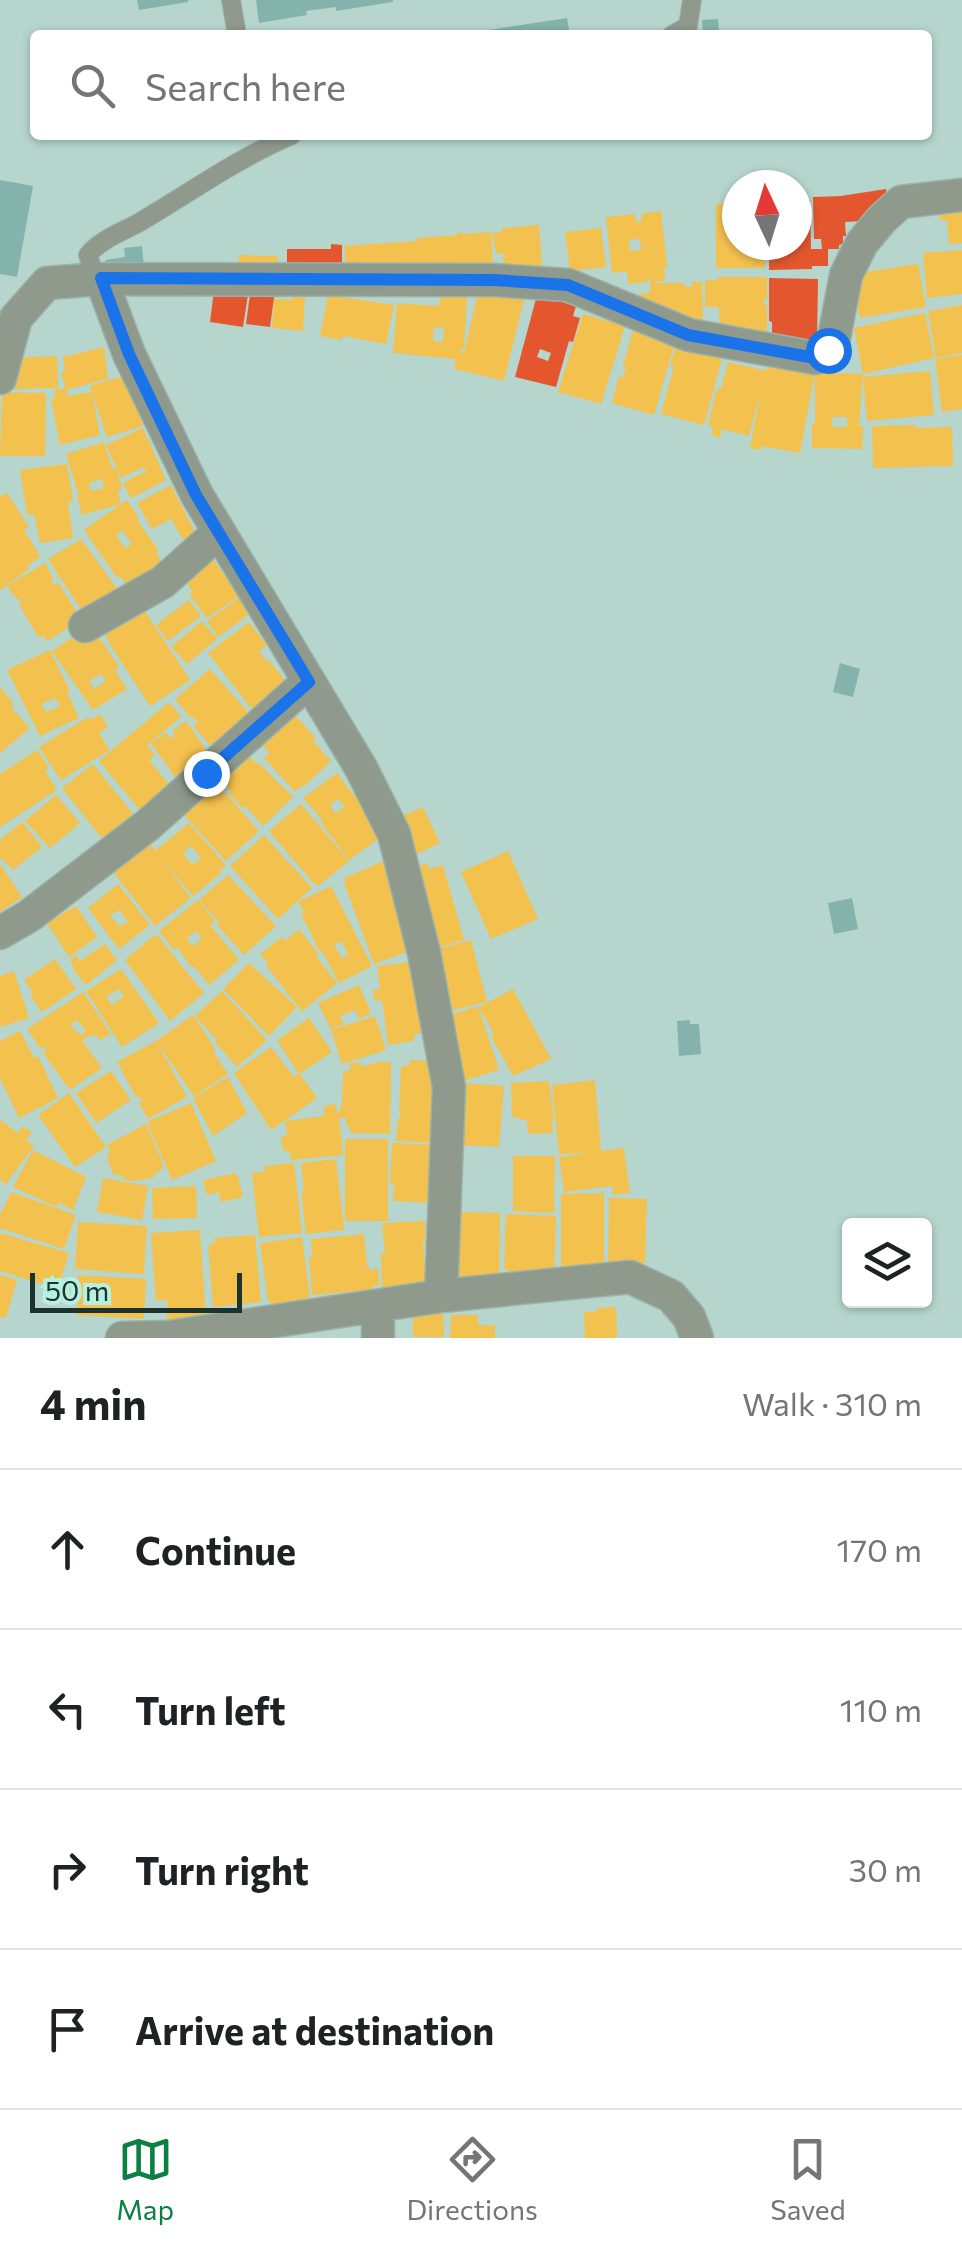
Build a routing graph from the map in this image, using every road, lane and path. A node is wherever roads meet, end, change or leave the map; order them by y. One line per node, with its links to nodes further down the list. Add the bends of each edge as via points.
1 (232, 0): 3 (lane)
2 (692, 0): 4 (lane, via 688,26)
3 (236, 30)
4 (681, 30)
5 (254, 143): 7 (lane, via 96,244 88,255)
6 (962, 195): 7 (street, via 901,202 882,219 846,275 834,338 815,358 688,335 568,285)
7 (101, 278): 8 (street, via 47,283 16,318); 9 (street, via 129,354)
8 (0, 378)
9 (218, 532): 10 (street, via 163,582); 11 (street)
10 (85, 626)
11 (309, 682): 12 (street, via 150,824); 13 (street, via 394,834 424,954 450,1087)
12 (0, 933)
13 (441, 1296): 14 (street); 16 (street, via 630,1278 671,1296 690,1317)
14 (378, 1323): 15 (street)
15 (122, 1338)
16 (697, 1338)

